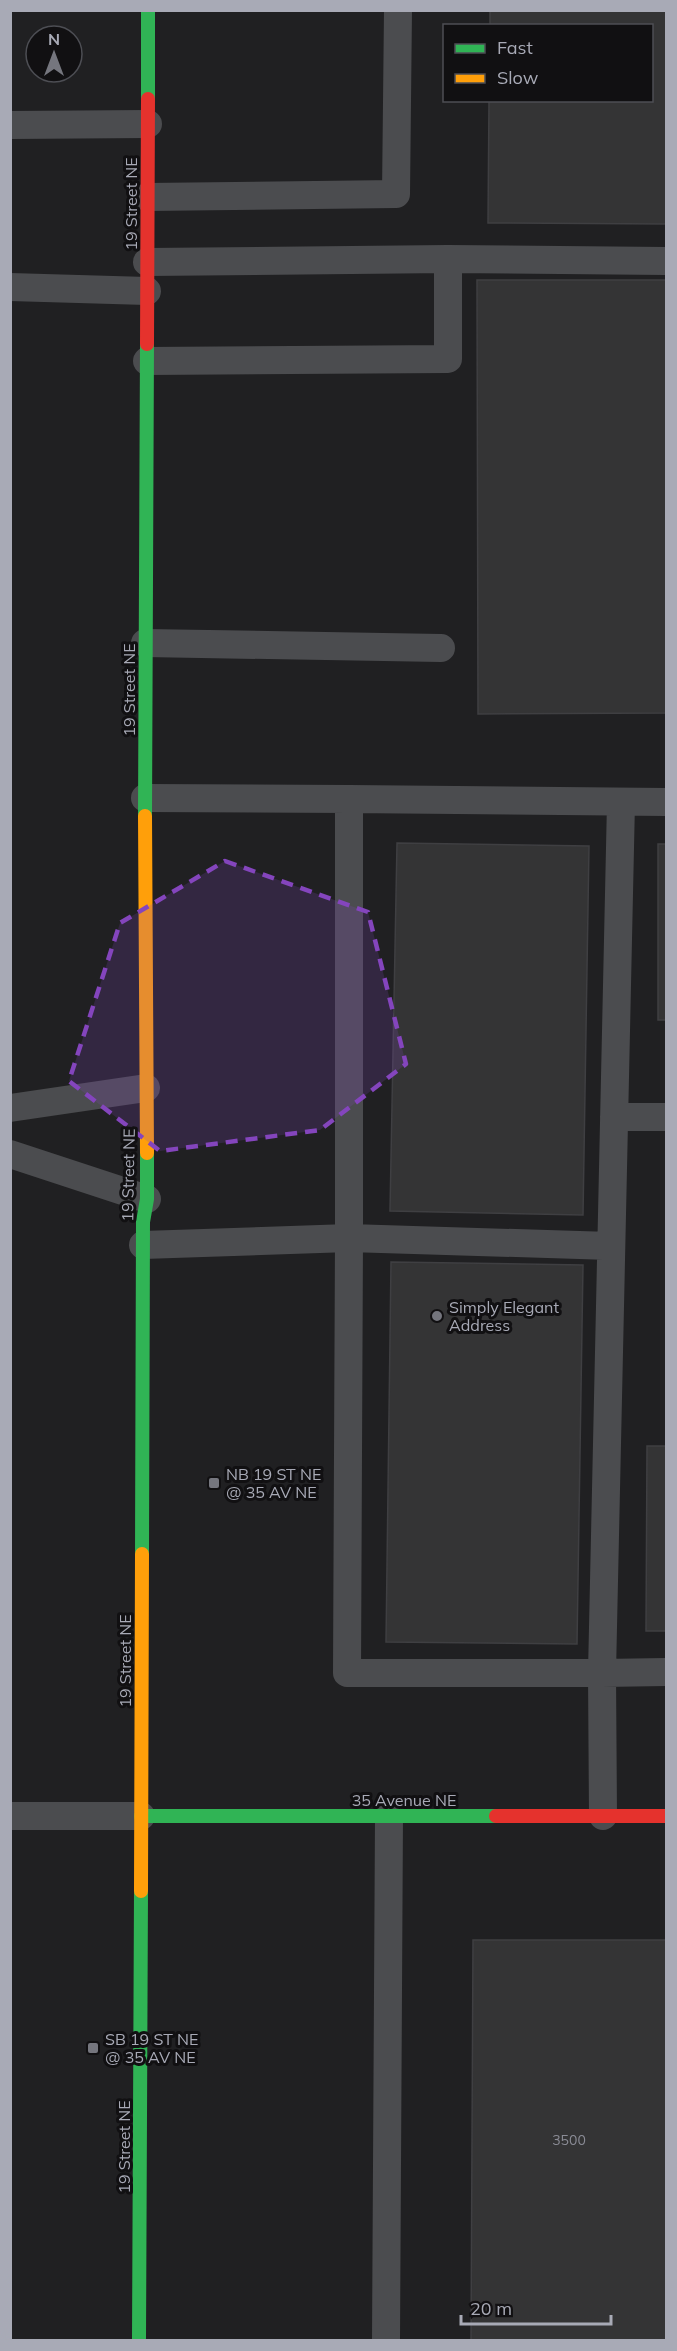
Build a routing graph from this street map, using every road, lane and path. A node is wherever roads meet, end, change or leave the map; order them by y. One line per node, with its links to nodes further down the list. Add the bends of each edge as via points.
1 (148, 10): 3 (street, 19 Street NE)
2 (398, 10): 5 (lane, via 396,194)
3 (148, 124): 4 (lane); 5 (street, 19 Street NE)
4 (10, 125)
5 (147, 197): 8 (street, 19 Street NE)
6 (448, 259): 7 (lane); 8 (lane); 11 (lane, via 448,359)
7 (666, 261)
8 (147, 262): 10 (street, 19 Street NE)
9 (10, 287): 10 (lane)
10 (147, 291): 11 (street, 19 Street NE)
11 (147, 361): 12 (street, 19 Street NE)
12 (146, 643): 13 (lane); 14 (street, 19 Street NE)
13 (441, 648)
14 (145, 798): 15 (lane); 18 (street, 19 Street NE)
15 (349, 799): 16 (lane); 24 (lane)
16 (621, 802): 17 (lane); 20 (lane)
17 (666, 802)
18 (146, 1088): 19 (lane); 23 (street, 19 Street NE)
19 (10, 1108)
20 (614, 1117): 21 (lane); 26 (lane)
21 (666, 1117)
22 (10, 1154): 23 (lane)
23 (147, 1199): 25 (street, 19 Street NE)
24 (349, 1238): 25 (lane); 26 (lane); 28 (lane, via 347,1673)
25 (143, 1245): 30 (street, 19 Street NE)
26 (611, 1246): 28 (lane)
27 (666, 1672): 28 (lane)
28 (602, 1673): 32 (lane)
29 (10, 1816): 30 (lane)
30 (141, 1816): 31 (street, 35 Avenue NE); 34 (street, 19 Street NE)
31 (389, 1816): 32 (street, 35 Avenue NE); 35 (lane)
32 (603, 1816): 33 (street, 35 Avenue NE)
33 (666, 1816)
34 (139, 2340)
35 (386, 2340)

